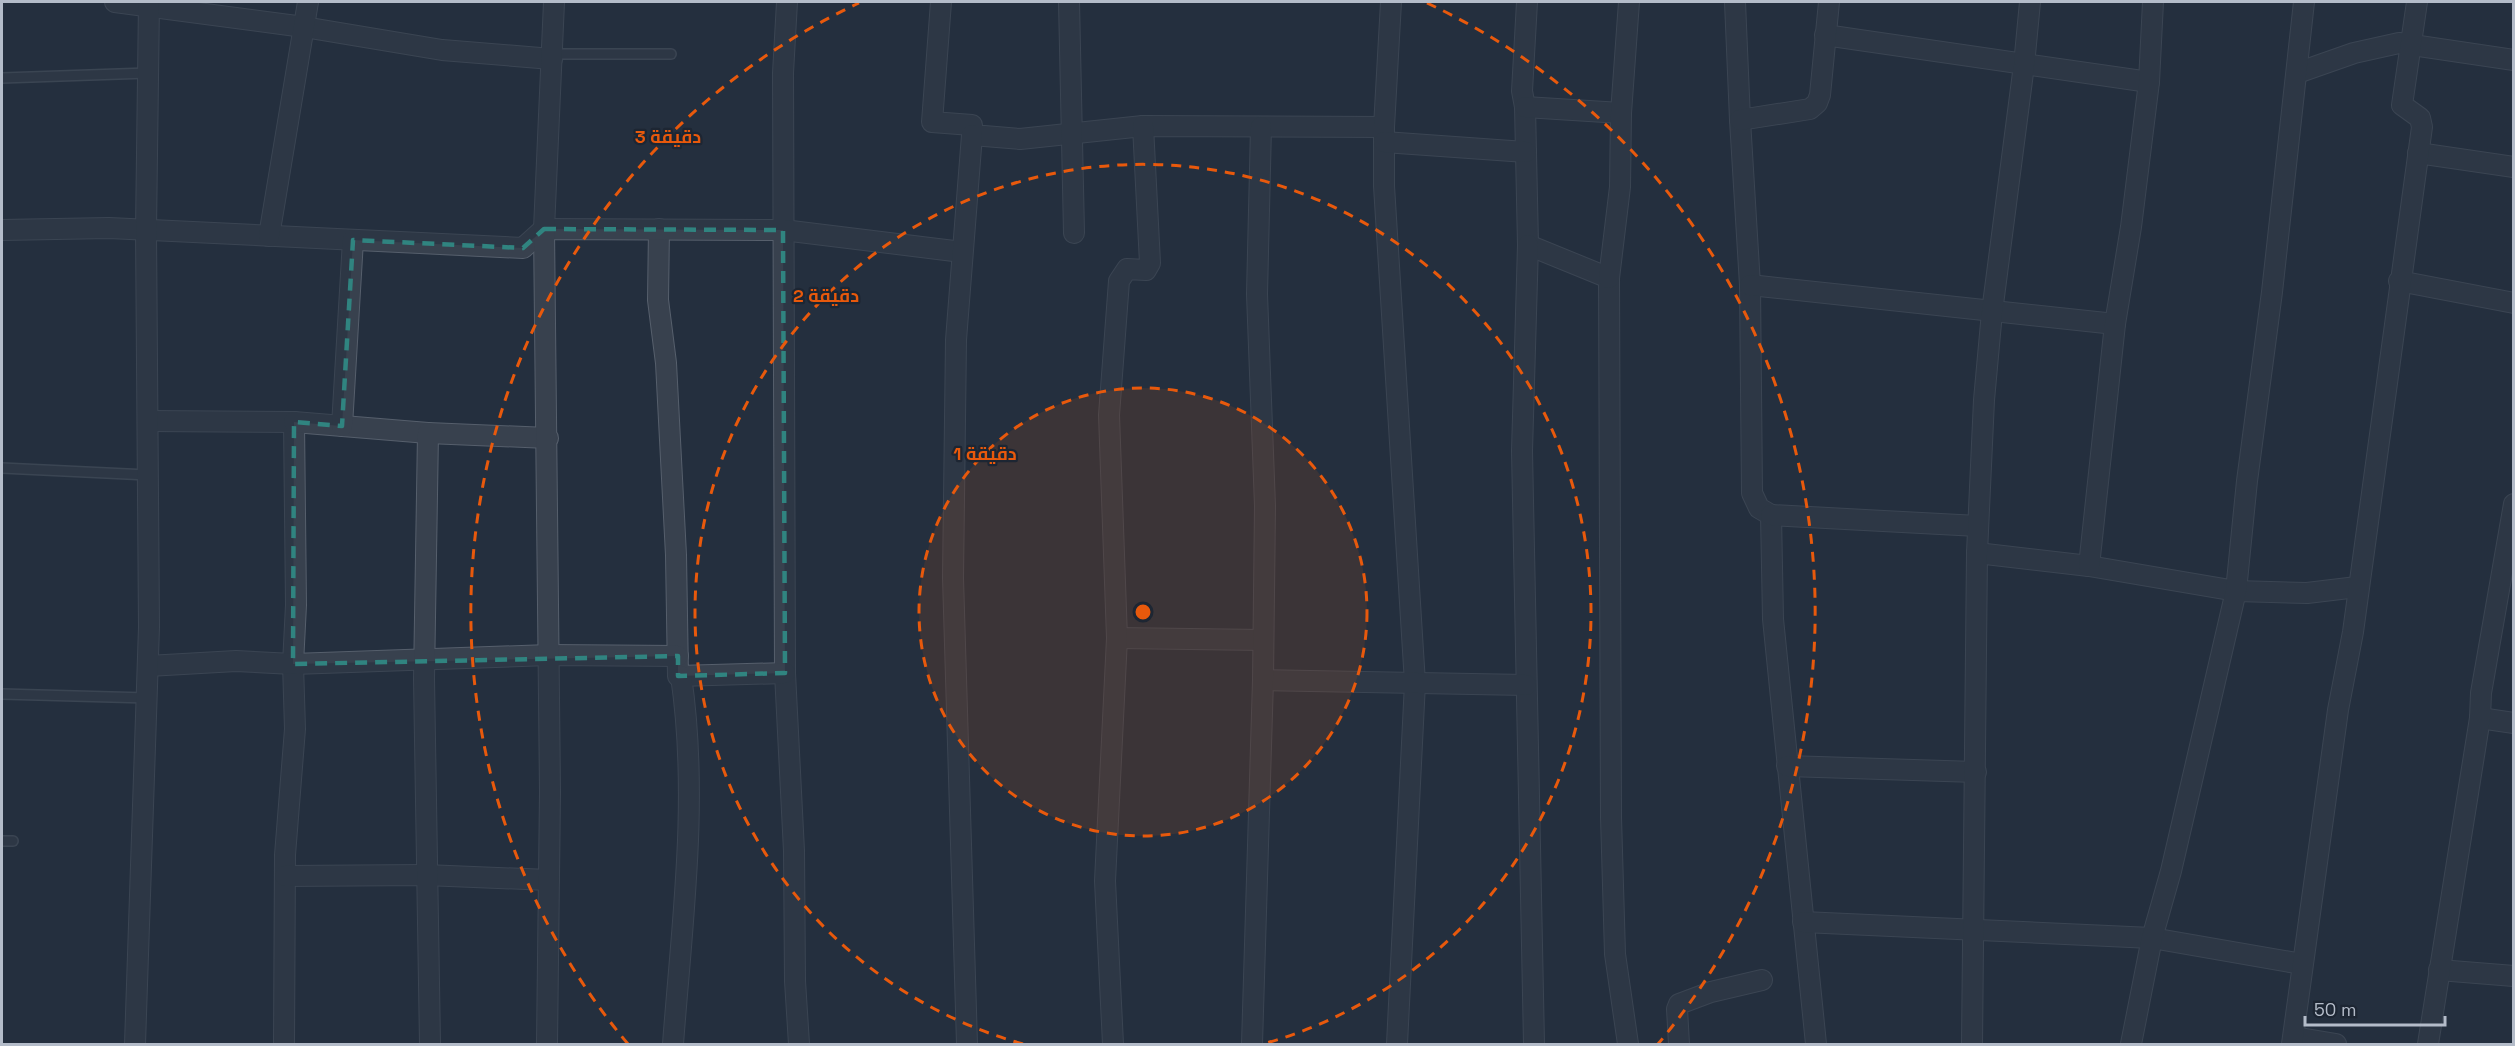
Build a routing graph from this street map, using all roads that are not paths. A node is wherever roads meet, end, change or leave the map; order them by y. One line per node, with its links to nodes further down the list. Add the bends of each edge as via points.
1 (115, 2): 16 (street)
2 (308, 2): 17 (street)
3 (554, 2): 21 (street)
4 (787, 2): 43 (street)
5 (941, 2): 34 (street, via 932,122 972,125)
6 (1069, 2): 33 (street)
7 (1390, 2): 35 (street)
8 (1527, 2): 28 (street, via 1522,91)
9 (1629, 2): 29 (street)
10 (1735, 2): 30 (street)
11 (1829, 2): 18 (street)
12 (2030, 2): 23 (street)
13 (2153, 2): 27 (street)
14 (2304, 2): 25 (street)
15 (2417, 2): 19 (street)
16 (149, 4): 17 (street); 24 (street)
17 (304, 27): 21 (street, via 442,50); 45 (street)
18 (1826, 35): 23 (street); 30 (street, via 1817,103 1810,109)
19 (2410, 44): 22 (street); 25 (street, via 2354,53); 37 (street, via 2402,105 2420,118)
20 (670, 54): 21 (lane)
21 (552, 56): 39 (street)
22 (2514, 60)
23 (2024, 65): 27 (street); 53 (street)
24 (148, 73): 26 (lane); 41 (street)
25 (2297, 73): 69 (street)
26 (2, 78)
27 (2149, 82): 54 (street)
28 (1525, 107): 29 (street); 36 (street)
29 (1621, 113): 49 (street, via 1620,187)
30 (1740, 120): 51 (street)
31 (1143, 126): 32 (street); 33 (street); 70 (street, via 1150,263 1146,270 1127,269 1119,281 1109,415)
32 (1261, 127): 35 (street); 71 (street, via 1257,294 1265,506)
33 (1073, 134): 34 (street, via 1020,139); 44 (street)
34 (972, 135): 48 (street)
35 (1384, 135): 36 (street); 80 (street)
36 (1526, 152): 47 (street)
37 (2418, 153): 38 (street); 50 (street)
38 (2514, 167)
39 (544, 229): 42 (street); 46 (street, via 523,248); 59 (street)
40 (2, 230): 41 (street)
41 (147, 230): 45 (street); 55 (street)
42 (659, 230): 43 (street); 73 (street, via 658,300 666,363)
43 (783, 230): 48 (street); 77 (street)
44 (1074, 233)
45 (269, 236): 46 (street)
46 (353, 240): 57 (street)
47 (1528, 244): 49 (street); 81 (street, via 1522,451)
48 (962, 252): 107 (street, via 956,340 953,578)
49 (1609, 278): 112 (street, via 1611,817 1615,954)
50 (2399, 280): 52 (street); 68 (street)
51 (1750, 285): 53 (street); 63 (street, via 1752,493 1759,508)
52 (2514, 303)
53 (1992, 312): 54 (street); 64 (street)
54 (2115, 324): 67 (street)
55 (148, 421): 56 (street); 61 (street)
56 (294, 422): 57 (street); 75 (street)
57 (342, 426): 58 (street)
58 (428, 433): 59 (street); 74 (street)
59 (548, 438): 72 (street)
60 (2, 468): 61 (lane)
61 (148, 475): 76 (street)
62 (2514, 504): 65 (street)
63 (1771, 515): 64 (street); 86 (street, via 1773,619)
64 (1978, 526): 66 (street)
65 (2510, 546): 84 (street, via 2481,693)
66 (1977, 553): 67 (street); 87 (street)
67 (2088, 566): 69 (street)
68 (2357, 587): 69 (street, via 2307,593); 96 (street)
69 (2236, 591): 95 (street)
70 (1117, 638): 71 (street); 108 (street, via 1105,881)
71 (1263, 640): 79 (street)
72 (549, 656): 73 (street); 74 (street); 92 (street)
73 (678, 656): 78 (street)
74 (424, 659): 75 (street); 90 (street)
75 (293, 664): 76 (street, via 236,661); 91 (street, via 296,729)
76 (148, 666): 83 (street)
77 (785, 673): 78 (street); 106 (street)
78 (681, 676): 105 (street, via 688,722 687,866)
79 (1263, 680): 80 (street); 109 (street)
80 (1414, 683): 81 (street); 110 (street)
81 (1526, 686): 111 (street)
82 (2, 694): 83 (lane)
83 (148, 698): 101 (street)
84 (2480, 718): 85 (street); 97 (street)
85 (2514, 723)
86 (1787, 766): 87 (street); 93 (street)
87 (1976, 772): 94 (street)
88 (2, 841): 89 (lane)
89 (13, 841)
90 (425, 875): 91 (street); 92 (street); 103 (street)
91 (285, 876): 102 (street)
92 (549, 880): 104 (street)
93 (1803, 922): 94 (street); 114 (street)
94 (1972, 931): 95 (street); 115 (street)
95 (2152, 938): 96 (street); 116 (street)
96 (2302, 964): 100 (street)
97 (2439, 970): 98 (street); 118 (street)
98 (2514, 976)
99 (1762, 980): 113 (street, via 1679,1005)
100 (2293, 1041): 117 (street)
101 (135, 1044)
102 (284, 1044)
103 (429, 1044)
104 (547, 1044)
105 (673, 1044)
106 (799, 1044)
107 (967, 1044)
108 (1113, 1044)
109 (1252, 1044)
110 (1397, 1044)
111 (1534, 1044)
112 (1628, 1044)
113 (1679, 1044)
114 (1816, 1044)
115 (1972, 1044)
116 (2130, 1044)
117 (2336, 1044)
118 (2428, 1044)

